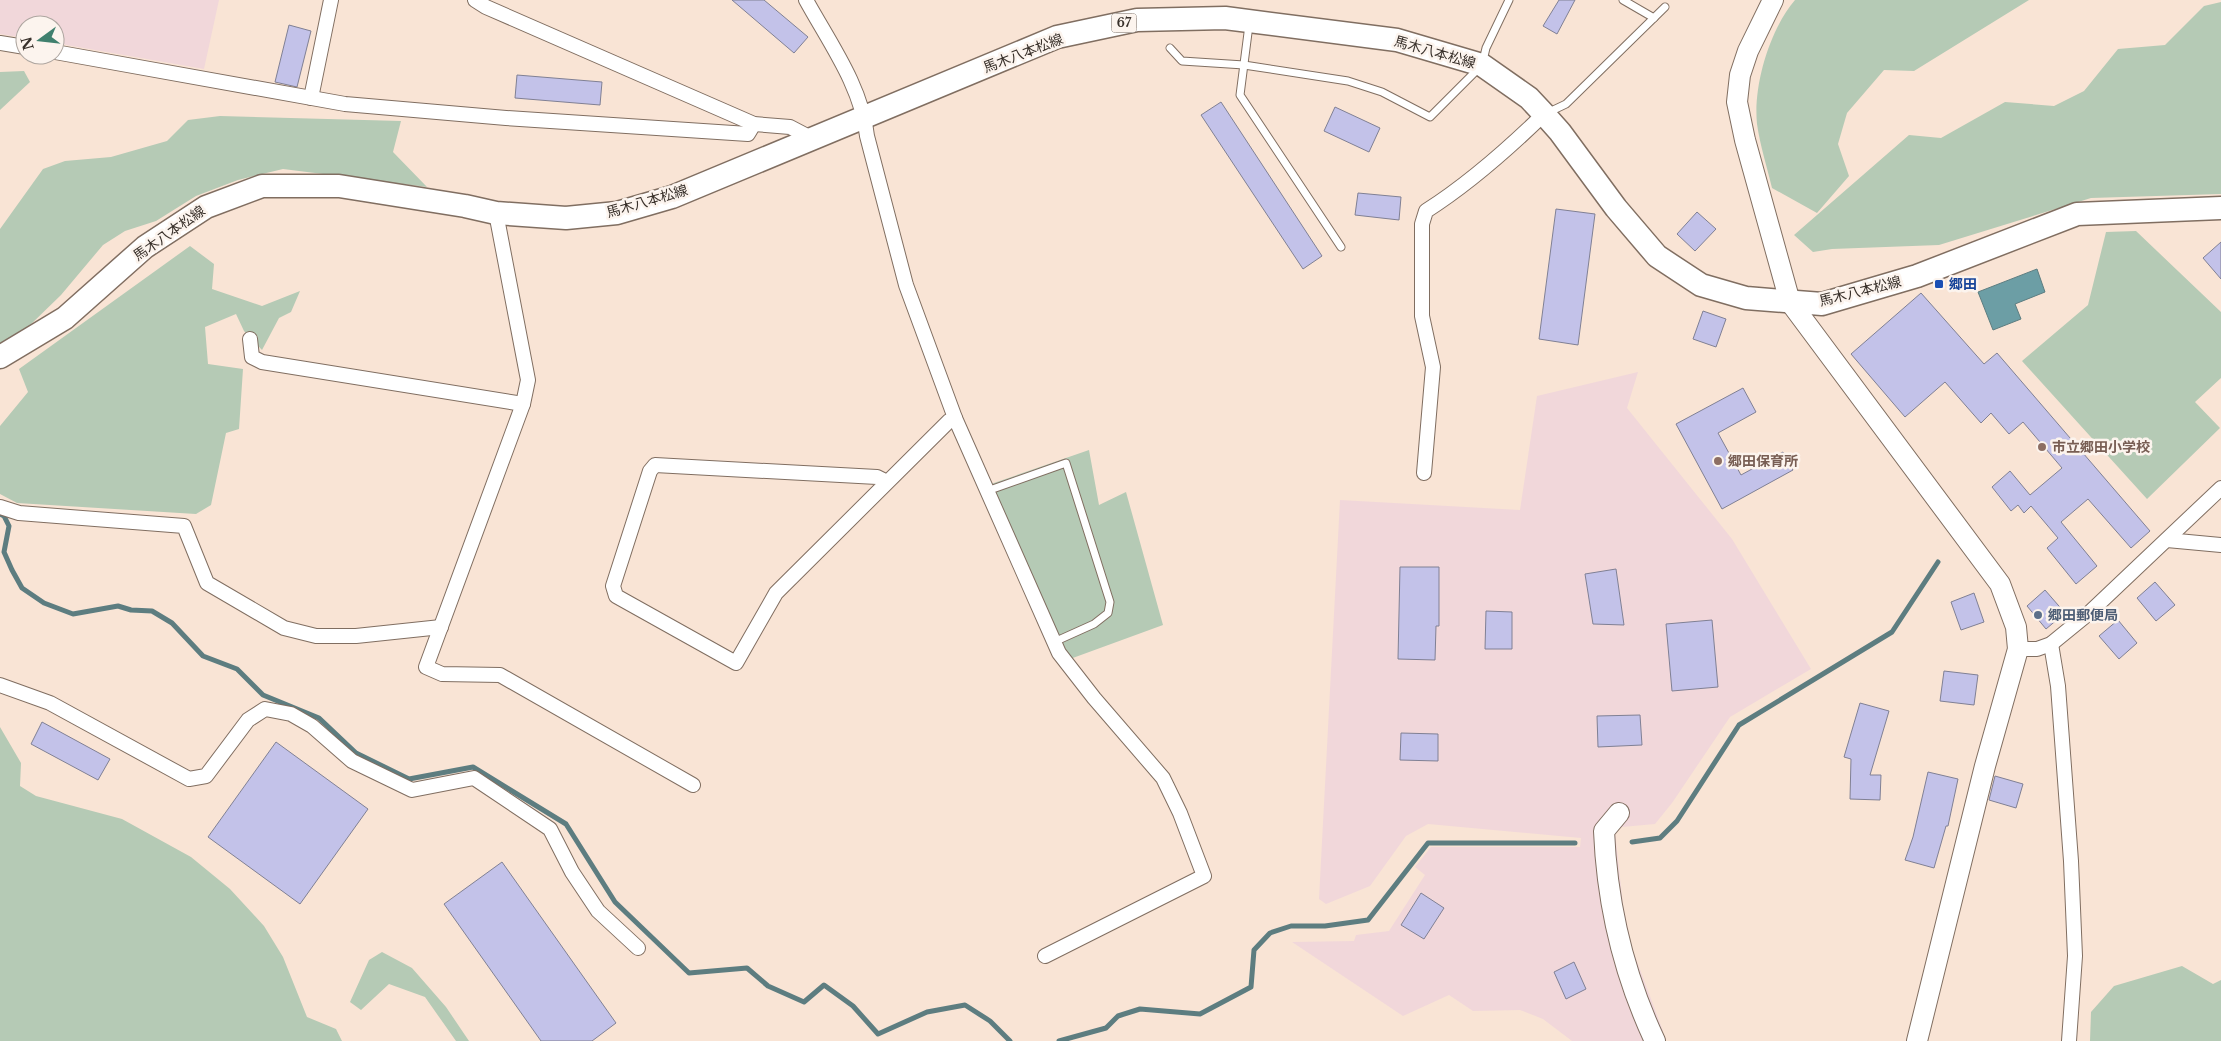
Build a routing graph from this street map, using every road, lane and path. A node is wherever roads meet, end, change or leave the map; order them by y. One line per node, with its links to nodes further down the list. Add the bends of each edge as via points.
1 (331, 0): 16 (street)
2 (474, 0): 19 (street)
3 (806, 0): 18 (street, via 851,82)
4 (1509, 0): 15 (lane, via 1486,48)
5 (1623, 0): 8 (lane)
6 (1773, 0): 24 (street, via 1748,51 1740,75 1738,102 1745,140)
7 (1665, 7): 8 (lane)
8 (1654, 18): 17 (lane, via 1566,104)
9 (1250, 22): 14 (lane); 15 (main road, 馬木八本松線 / 67, via 1397,40); 18 (main road, 馬木八本松線 / 67, via 1225,18 1137,20 1057,37)
10 (0, 43): 11 (street)
11 (15, 45)
12 (1170, 48): 14 (lane, via 1182,61)
13 (65, 54): 16 (street)
14 (1244, 65): 15 (lane, via 1348,81 1382,92 1430,117); 23 (lane, via 1240,95)
15 (1482, 65): 17 (main road, 馬木八本松線 / 67, via 1529,98)
16 (311, 98): 19 (street, via 496,117 748,134)
17 (1544, 114): 24 (main road, 馬木八本松線 / 67, via 1657,256 1701,285 1746,298); 29 (street, via 1492,164 1426,211 1422,224 1422,316 1433,367)
18 (865, 118): 20 (main road, 馬木八本松線 / 67); 28 (street, via 906,285)
19 (754, 124): 20 (street, via 790,127)
20 (811, 138): 22 (main road, 馬木八本松線 / 67, via 672,197 617,213 566,218)
21 (2221, 208): 24 (main road, 馬木八本松線 / 67, via 2077,214 1917,276 1822,304)
22 (496, 213): 26 (main road, 馬木八本松線 / 67, via 339,186 262,186 206,207 183,222 145,247 65,318); 27 (street, via 528,380)
23 (1341, 247)
24 (1790, 302): 39 (street, via 2000,584 2016,627)
25 (250, 339): 27 (street, via 252,357 262,362)
26 (0, 357)
27 (523, 404): 36 (street)
28 (955, 418): 30 (street); 32 (street)
29 (1424, 473)
30 (887, 482): 30 (street, via 776,593 736,663 616,596 613,586 650,471 655,465 877,477)
31 (2221, 488): 34 (street)
32 (987, 490): 37 (street); 37 (lane, via 1066,463 1110,602 1108,613 1094,624)
33 (0, 507): 36 (street, via 19,513 184,526 207,583 284,628 316,636 336,636)
34 (2167, 540): 35 (street); 38 (street, via 2090,613)
35 (2221, 545)
36 (441, 627): 41 (street, via 426,667 442,674 500,675)
37 (1054, 642): 44 (street, via 1094,698 1163,778 1180,812 1204,876)
38 (2050, 644): 39 (street, via 2037,649); 47 (street, via 2058,686 2072,890 2075,956)
39 (2018, 649): 46 (street, via 1985,766)
40 (0, 685): 43 (street, via 50,703 189,779 206,776 248,720 266,709 291,714 312,726 352,761 412,790 474,778 550,829 598,912)
41 (693, 785)
42 (1619, 813): 45 (street, via 1604,831 1613,920 1630,978)
43 (638, 948)
44 (1046, 956)
45 (1655, 1041)
46 (1917, 1041)
47 (2069, 1041)

